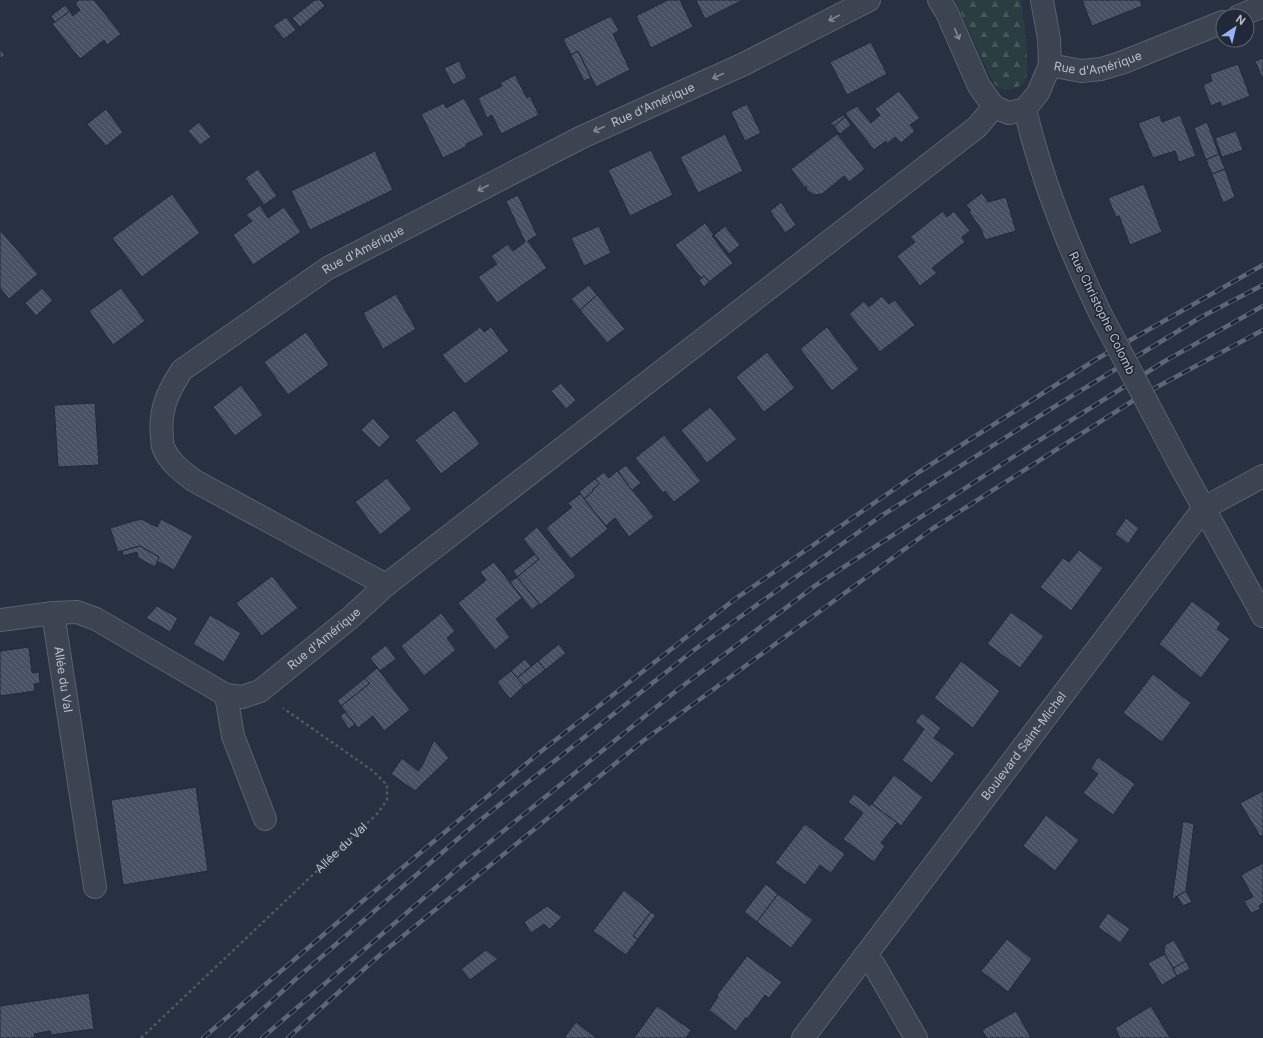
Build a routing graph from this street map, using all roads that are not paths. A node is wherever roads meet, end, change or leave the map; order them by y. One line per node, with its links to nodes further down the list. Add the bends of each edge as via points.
1 (869, 0): 10 (street, Rue d'Amérique, one-way to 10, via 744,64 582,137 328,268 182,370 170,387 161,425 163,448 174,464 194,480)
2 (939, 0): 6 (street, one-way to 6, via 979,86)
3 (1042, 0): 5 (street)
4 (1215, 25): 5 (street, Rue d'Amérique, via 1101,69 1081,70)
5 (1050, 65): 7 (street, Rue d'Amérique, via 1038,93)
6 (994, 107): 7 (street, via 1009,113); 10 (street, Rue d'Amérique, via 977,128)
7 (1025, 109): 9 (street, Rue Christophe Colomb, bridge, via 1054,207 1078,266 1101,316)
8 (1263, 476): 9 (street, Boulevard Saint-Michel)
9 (1204, 508): 12 (street, Rue Christophe Colomb); 17 (street, Boulevard Saint-Michel)
10 (386, 585): 14 (street, Rue d'Amérique, via 350,618)
11 (53, 613): 13 (street); 14 (street, via 77,612 96,619); 16 (street, Allée du Val)
12 (1263, 616)
13 (0, 620)
14 (242, 694): 15 (street, via 233,736)
15 (265, 819)
16 (95, 887)
17 (864, 957): 18 (street, Boulevard Saint-Michel); 19 (street, via 874,966)
18 (803, 1038)
19 (916, 1038)

